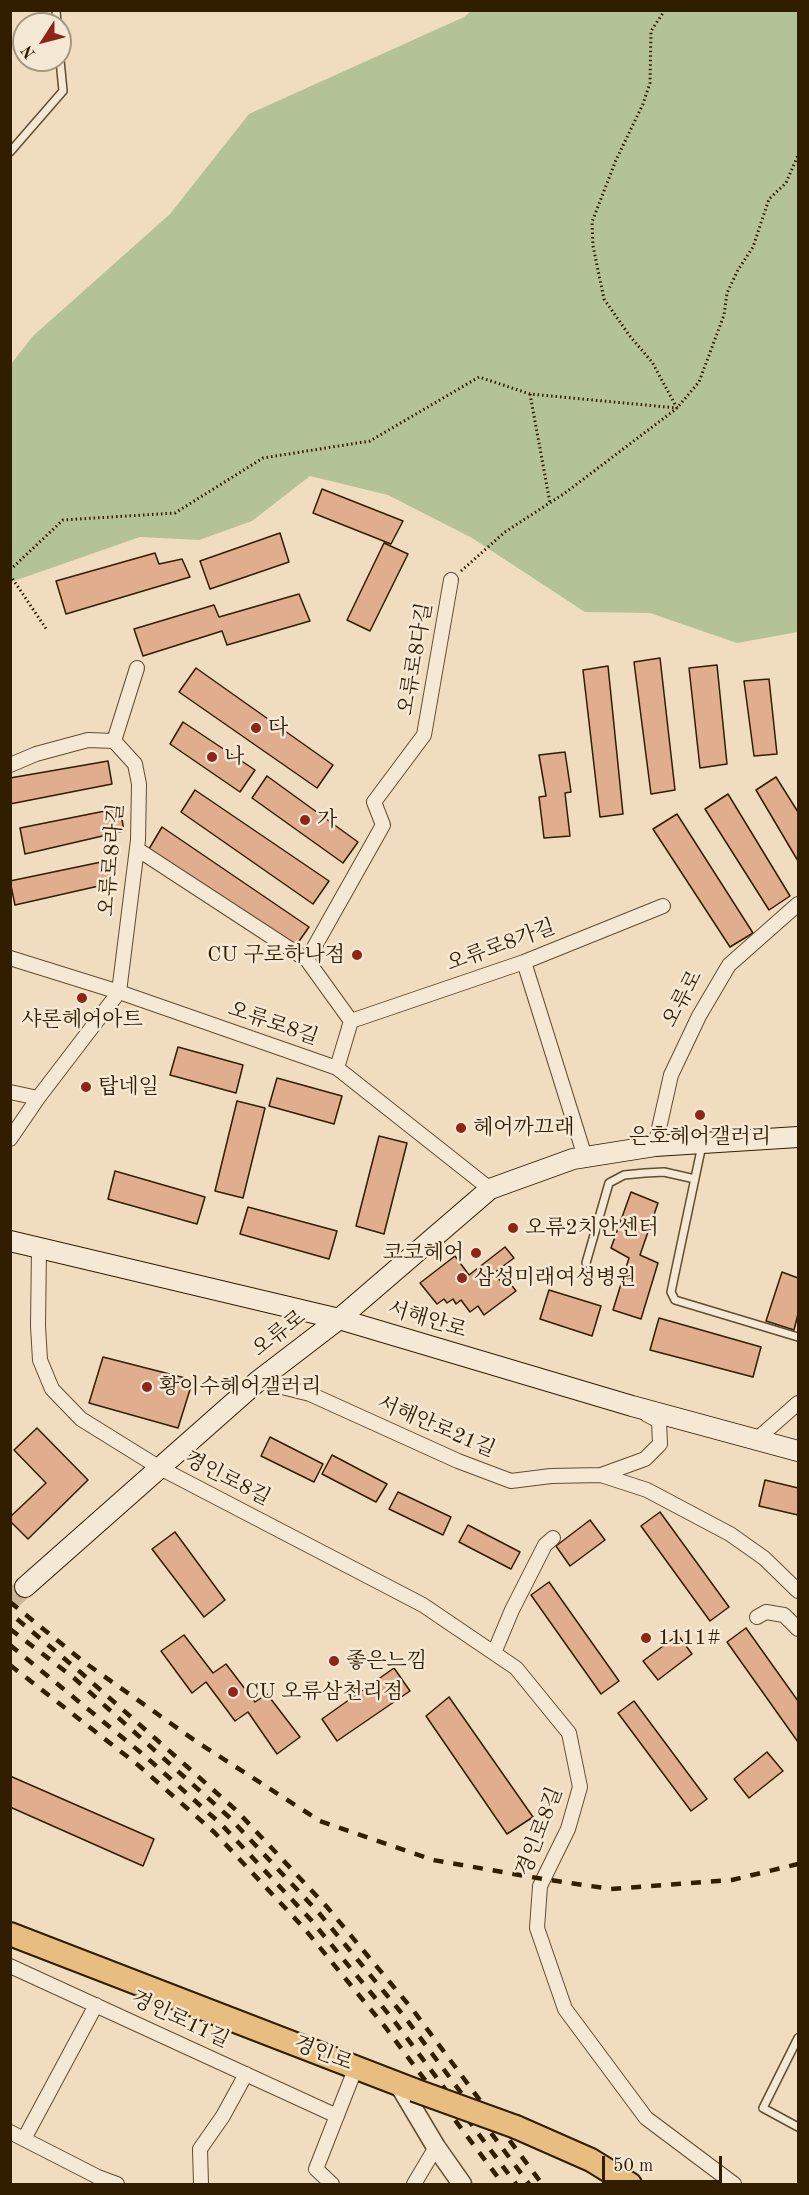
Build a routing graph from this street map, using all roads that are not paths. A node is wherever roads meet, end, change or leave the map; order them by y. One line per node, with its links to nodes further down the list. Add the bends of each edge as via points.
1 (61, 72): 2 (lane, via 63,91)
2 (10, 152)
3 (451, 580): 11 (street, 오류로8다길, via 424,735 374,802 383,825)
4 (137, 668): 5 (street)
5 (114, 741): 6 (street, via 88,740); 7 (street, 오류로8라길, via 135,764 139,784)
6 (10, 765)
7 (137, 849): 11 (street); 13 (street, 오류로8라길)
8 (798, 904): 21 (street, 오류로, via 729,965 671,1075)
9 (663, 906): 12 (street, 오류로8가길)
10 (10, 958): 13 (street, 오류로8길)
11 (307, 960): 14 (street)
12 (524, 962): 14 (street, 오류로8가길); 22 (street)
13 (119, 992): 15 (street, 오류로8길); 17 (street)
14 (351, 1021): 15 (street)
15 (337, 1068): 24 (street, 오류로8길)
16 (10, 1092): 17 (street)
17 (38, 1098): 19 (street)
18 (798, 1137): 20 (main road, 오류로)
19 (10, 1139)
20 (702, 1144): 21 (main road, 오류로); 23 (lane)
21 (654, 1146): 22 (main road, 오류로)
22 (585, 1157): 24 (main road, 오류로)
23 (695, 1179): 27 (lane, via 664,1172 624,1175 609,1183); 29 (lane, via 671,1292 675,1300)
24 (490, 1189): 28 (main road, 오류로)
25 (10, 1240): 26 (main road, 서해안로)
26 (39, 1248): 28 (main road, 서해안로); 35 (street, via 40,1360 52,1389 81,1419)
27 (586, 1263)
28 (339, 1319): 30 (main road, 오류로); 32 (main road, 서해안로)
29 (798, 1337)
30 (258, 1381): 35 (main road, 오류로); 36 (street, 서해안로21길, via 310,1394 511,1481)
31 (798, 1403): 33 (street)
32 (632, 1406): 33 (main road, 서해안로); 36 (street, 서해안로21길, via 659,1421 660,1444 645,1459)
33 (756, 1440): 34 (main road, 서해안로)
34 (798, 1451)
35 (160, 1468): 38 (main road, 오류로); 42 (street, 경인로8길, via 423,1605)
36 (601, 1475): 39 (street, 서해안로21길, via 647,1490 730,1534 764,1558)
37 (553, 1538): 42 (street, via 545,1545 517,1600)
38 (25, 1587)
39 (798, 1591)
40 (757, 1617): 41 (street, via 766,1612 784,1615)
41 (798, 1629)
42 (495, 1653): 62 (street, 경인로8길, via 516,1668 569,1733 580,1786 568,1829 540,1886 537,1928 565,2009 646,2118)
43 (10, 1934): 47 (main road, 경인로)
44 (10, 1966): 45 (street, 경인로11길)
45 (96, 2005): 48 (street, 경인로11길); 53 (street, 경인로11길)
46 (798, 2038): 51 (lane, via 764,2108)
47 (356, 2067): 49 (main road, 경인로); 50 (street)
48 (246, 2074): 50 (street, 경인로11길); 57 (street, 경인로11길, via 200,2149)
49 (406, 2087): 54 (street); 61 (main road, 경인로, bridge, via 516,2127 591,2160)
50 (337, 2116): 58 (street, via 316,2169)
51 (798, 2127)
52 (10, 2132): 53 (street)
53 (24, 2139): 55 (street)
54 (436, 2147): 59 (street); 60 (street)
55 (88, 2179): 56 (street)
56 (117, 2184)
57 (201, 2184)
58 (332, 2184)
59 (414, 2184)
60 (462, 2184)
61 (630, 2184)
62 (734, 2184)

